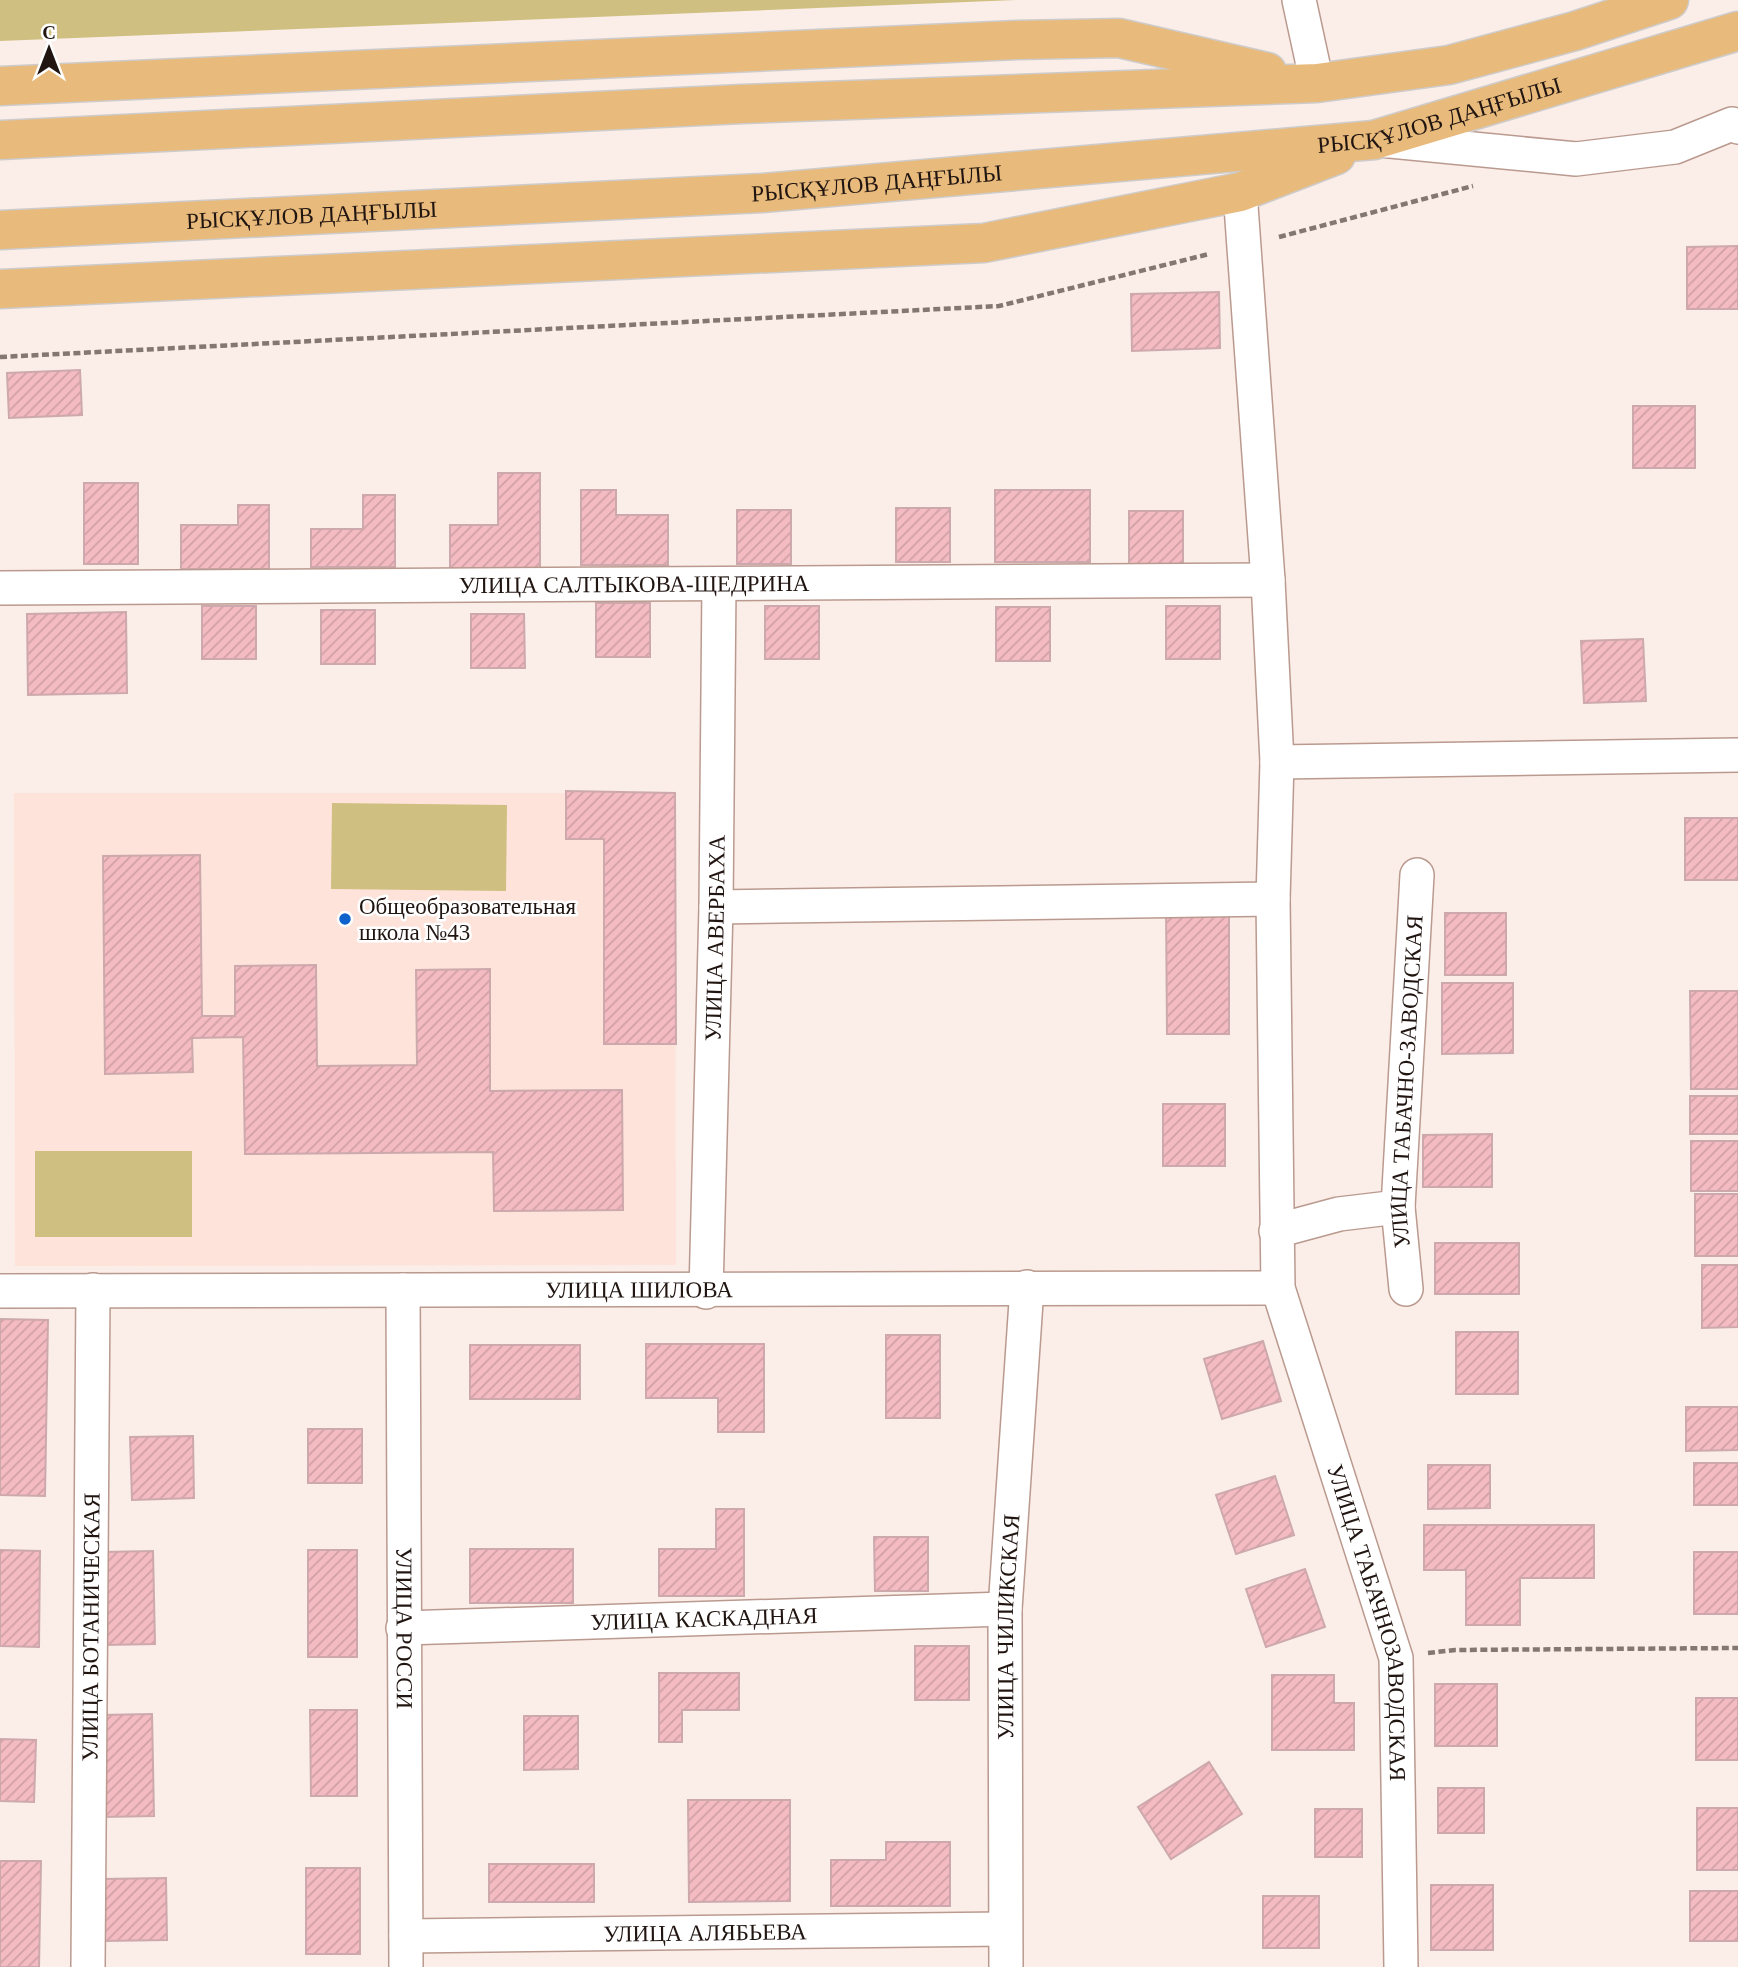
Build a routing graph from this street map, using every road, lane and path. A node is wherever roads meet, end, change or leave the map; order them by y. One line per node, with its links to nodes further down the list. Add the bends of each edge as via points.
1 (1299, 0): 4 (street)
2 (1669, 0): 4 (main road, РЫСҚҰЛОВ ДАҢҒЫЛЫ, via 1449,65)
3 (1738, 31): 8 (main road, РЫСҚҰЛОВ ДАҢҒЫЛЫ)
4 (1317, 83): 5 (main road, via 1119,38); 7 (main road, РЫСҚҰЛОВ ДАҢҒЫЛЫ, via 742,104)
5 (0, 86)
6 (1738, 127): 8 (street, via 1732,124 1675,147 1576,159)
7 (0, 140)
8 (1374, 140): 10 (main road); 11 (main road, РЫСҚҰЛОВ ДАҢҒЫЛЫ, via 762,193)
9 (1483, 184): 12 (path)
10 (1240, 192): 12 (street, УЛИЦА ТАБАЧНОЗАВОДСКАЯ); 13 (main road, via 984,243)
11 (0, 230)
12 (1244, 246): 16 (path, via 999,306); 17 (street, УЛИЦА ТАБАЧНОЗАВОДСКАЯ)
13 (93, 286): 14 (main road); 15 (main road)
14 (0, 289)
15 (0, 308)
16 (0, 357)
17 (1268, 580): 18 (street, УЛИЦА САЛТЫКОВА-ЩЕДРИНА); 21 (street, УЛИЦА ТАБАЧНОЗАВОДСКАЯ)
18 (719, 584): 19 (street, УЛИЦА САЛТЫКОВА-ЩЕДРИНА); 24 (street, УЛИЦА АВЕРБАХА)
19 (0, 588)
20 (1738, 755): 21 (street)
21 (1277, 762): 23 (street, УЛИЦА ТАБАЧНОЗАВОДСКАЯ)
22 (1417, 875): 25 (street, УЛИЦА ТАБАЧНО-ЗАВОДСКАЯ)
23 (1273, 899): 24 (street); 26 (street, УЛИЦА ТАБАЧНОЗАВОДСКАЯ)
24 (716, 907): 33 (street, УЛИЦА АВЕРБАХА)
25 (1398, 1207): 26 (street, via 1339,1214); 29 (street, УЛИЦА ТАБАЧНО-ЗАВОДСКАЯ)
26 (1276, 1231): 28 (street, УЛИЦА ТАБАЧНОЗАВОДСКАЯ)
27 (1027, 1287): 28 (street, УЛИЦА ШИЛОВА); 33 (street, УЛИЦА ШИЛОВА); 34 (street, УЛИЦА ЧИЛИКСКАЯ)
28 (1278, 1288): 37 (street, УЛИЦА ТАБАЧНОЗАВОДСКАЯ)
29 (1406, 1289)
30 (93, 1290): 31 (street, УЛИЦА ШИЛОВА); 32 (street, УЛИЦА ШИЛОВА); 40 (street, УЛИЦА БОТАНИЧЕСКАЯ)
31 (402, 1290): 33 (street, УЛИЦА ШИЛОВА); 35 (street, УЛИЦА РОССИ)
32 (0, 1291)
33 (706, 1292)
34 (1005, 1609): 35 (street, УЛИЦА КАСКАДНАЯ); 38 (street, УЛИЦА ЧИЛИКСКАЯ)
35 (403, 1628): 39 (street, УЛИЦА РОССИ)
36 (1738, 1648): 37 (path, via 1455,1650)
37 (1396, 1658): 42 (street, УЛИЦА ТАБАЧНОЗАВОДСКАЯ)
38 (1005, 1929): 39 (street, УЛИЦА АЛЯБЬЕВА); 41 (street, УЛИЦА ЧИЛИКСКАЯ)
39 (406, 1951)
40 (88, 1967)
41 (1006, 1967)
42 (1401, 1967)

